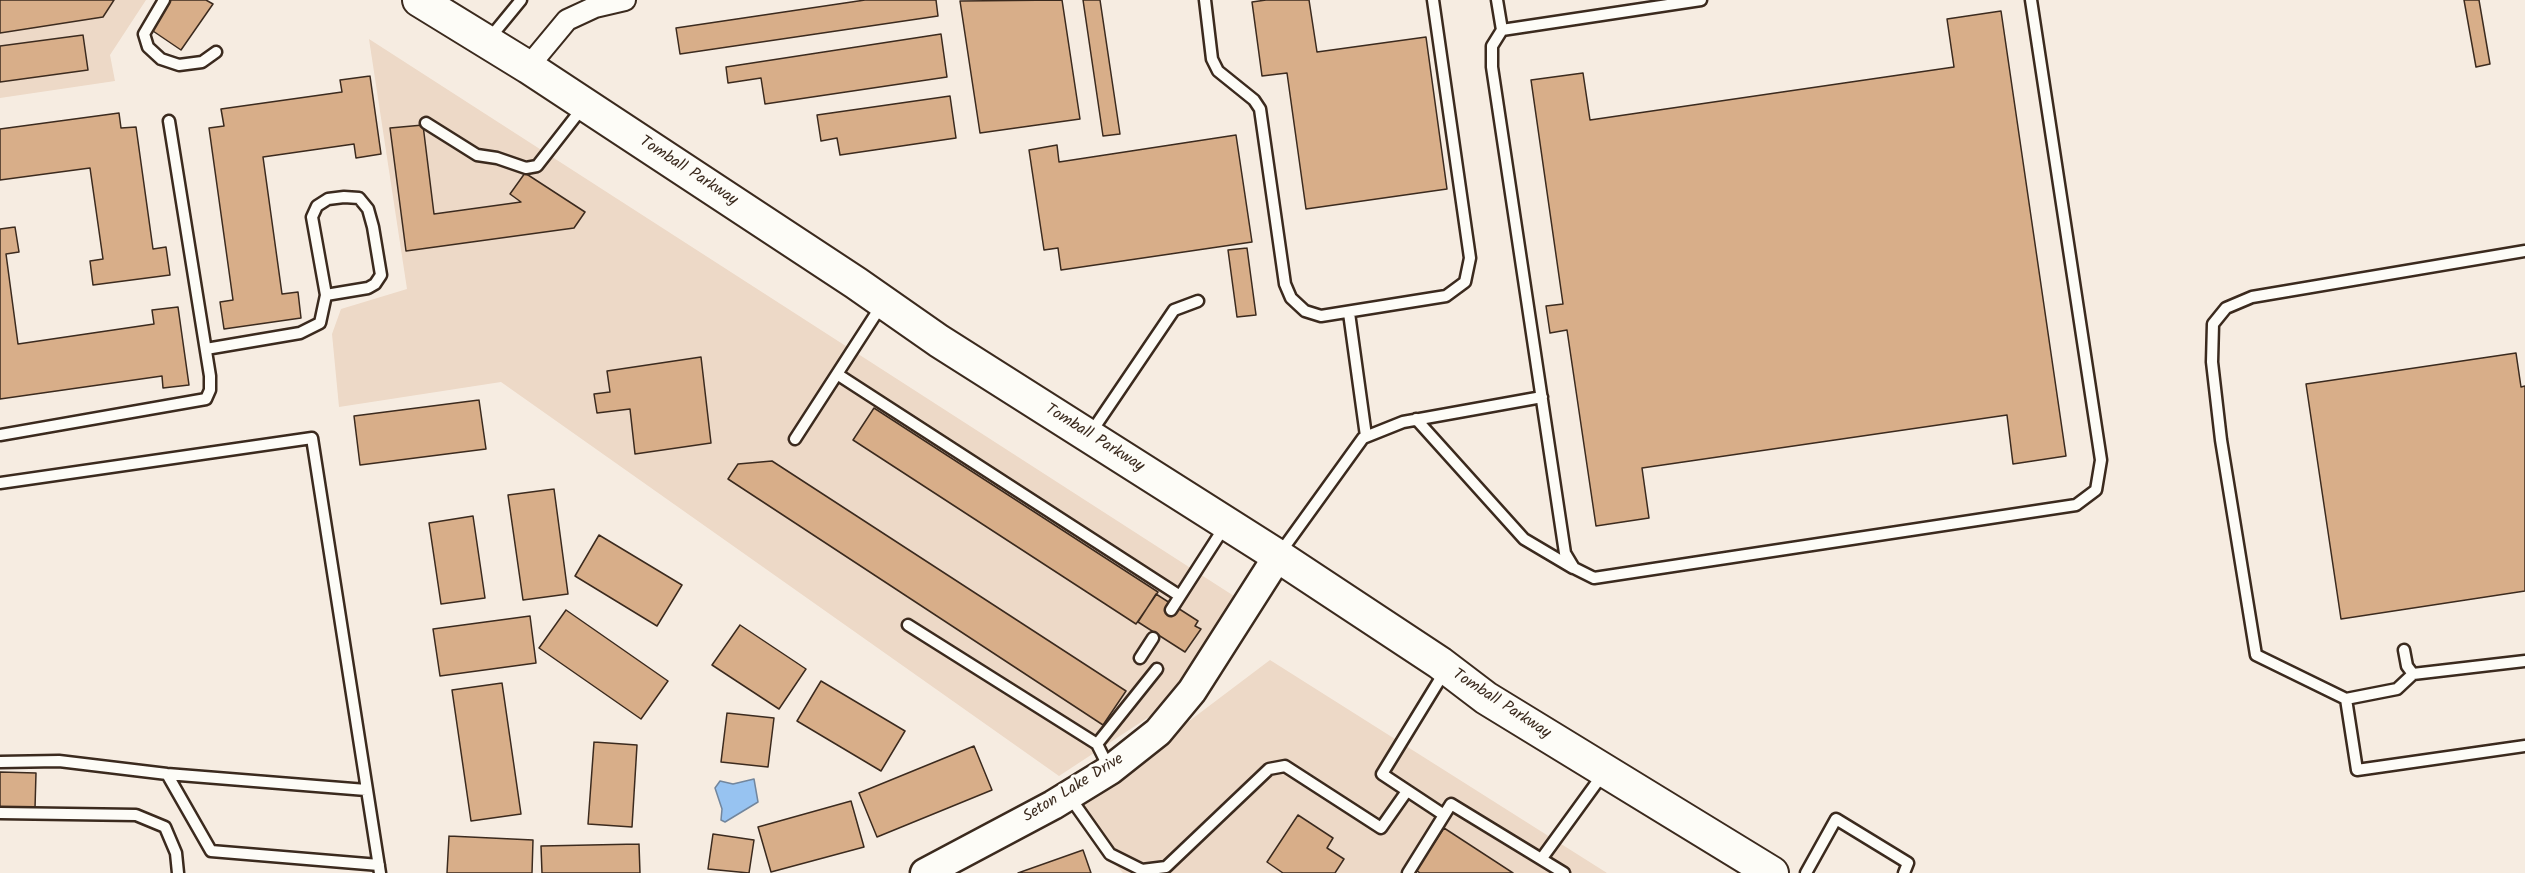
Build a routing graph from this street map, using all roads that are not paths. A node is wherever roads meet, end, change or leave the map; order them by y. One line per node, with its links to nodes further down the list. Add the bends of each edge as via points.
1 (164, 0): 13 (lane, via 148,22 144,34 148,46 161,58 179,65 202,62)
2 (419, 0): 12 (main road, Tomball Parkway)
3 (521, 0): 12 (lane)
4 (625, 0): 10 (street)
5 (1205, 0): 22 (lane, via 1212,59 1218,71 1260,109 1284,284 1291,298 1305,311 1321,316)
6 (1433, 0): 22 (lane, via 1470,258 1465,282 1446,296)
7 (1497, 0): 11 (lane)
8 (1701, 0): 11 (lane)
9 (2031, 0): 34 (lane, via 2101,460 2096,490 2076,505 1594,578)
10 (594, 3): 14 (street, via 567,21)
11 (1502, 30): 25 (lane, via 1492,46 1492,67)
12 (487, 41): 14 (main road, Tomball Parkway)
13 (216, 52)
14 (528, 67): 15 (main road, Tomball Parkway)
15 (585, 105): 17 (lane, via 533,168 477,155); 21 (main road, Tomball Parkway)
16 (169, 121): 23 (lane)
17 (426, 123)
18 (2525, 251): 45 (lane, via 2252,297 2226,308 2214,324 2212,362 2220,429 2256,654)
19 (326, 295): 19 (lane, via 312,217 317,206 328,199 358,198 368,209 374,227 381,275 368,288); 23 (lane, via 320,323 311,329)
20 (1198, 301): 28 (lane, via 1174,310)
21 (883, 302): 24 (lane); 28 (main road, Tomball Parkway)
22 (1349, 313): 29 (lane)
23 (206, 349): 27 (lane, via 210,383 206,399)
24 (837, 374): 30 (lane); 35 (lane)
25 (1542, 397): 26 (lane); 34 (lane, via 1565,553)
26 (1416, 419): 29 (lane); 34 (lane, via 1524,539)
27 (0, 435)
28 (1089, 436): 32 (main road, Tomball Parkway)
29 (1366, 436): 33 (lane)
30 (795, 439)
31 (0, 483): 52 (lane, via 312,438)
32 (1227, 524): 33 (main road, Tomball Parkway); 35 (lane)
33 (1278, 556): 43 (main road, Tomball Parkway); 49 (street, Seton Lake Drive, via 1192,691 1158,732)
34 (1574, 568)
35 (1180, 596): 36 (lane)
36 (1171, 610)
37 (909, 625): 46 (lane)
38 (1153, 638): 40 (lane)
39 (2404, 650): 44 (lane)
40 (1140, 658)
41 (2525, 661): 44 (lane)
42 (1157, 669): 46 (lane)
43 (1446, 669): 50 (main road, Tomball Parkway); 53 (lane, via 1382,774)
44 (2413, 674): 45 (lane, via 2397,689)
45 (2346, 699): 47 (lane, via 2357,770)
46 (1097, 744): 49 (lane)
47 (2525, 746)
48 (0, 762): 51 (lane, via 59,761)
49 (1110, 770): 54 (street, Seton Lake Drive)
50 (1605, 771): 57 (lane); 63 (main road, Tomball Parkway)
51 (167, 774): 52 (lane); 58 (lane, via 211,851)
52 (366, 790): 58 (lane)
53 (1407, 791): 54 (lane, via 1381,828 1285,765 1269,769 1166,867 1142,870 1110,854); 56 (lane)
54 (1069, 795): 59 (street, Seton Lake Drive)
55 (0, 813): 60 (lane, via 136,815 165,827 176,853)
56 (1444, 815): 57 (lane, via 1451,804); 61 (lane)
57 (1542, 858): 62 (lane)
58 (379, 869)
59 (929, 872)
60 (178, 873)
61 (1408, 873)
62 (1564, 873)
63 (1772, 873)
64 (1806, 873): 65 (lane, via 1836,819 1908,864)
65 (1904, 873)

